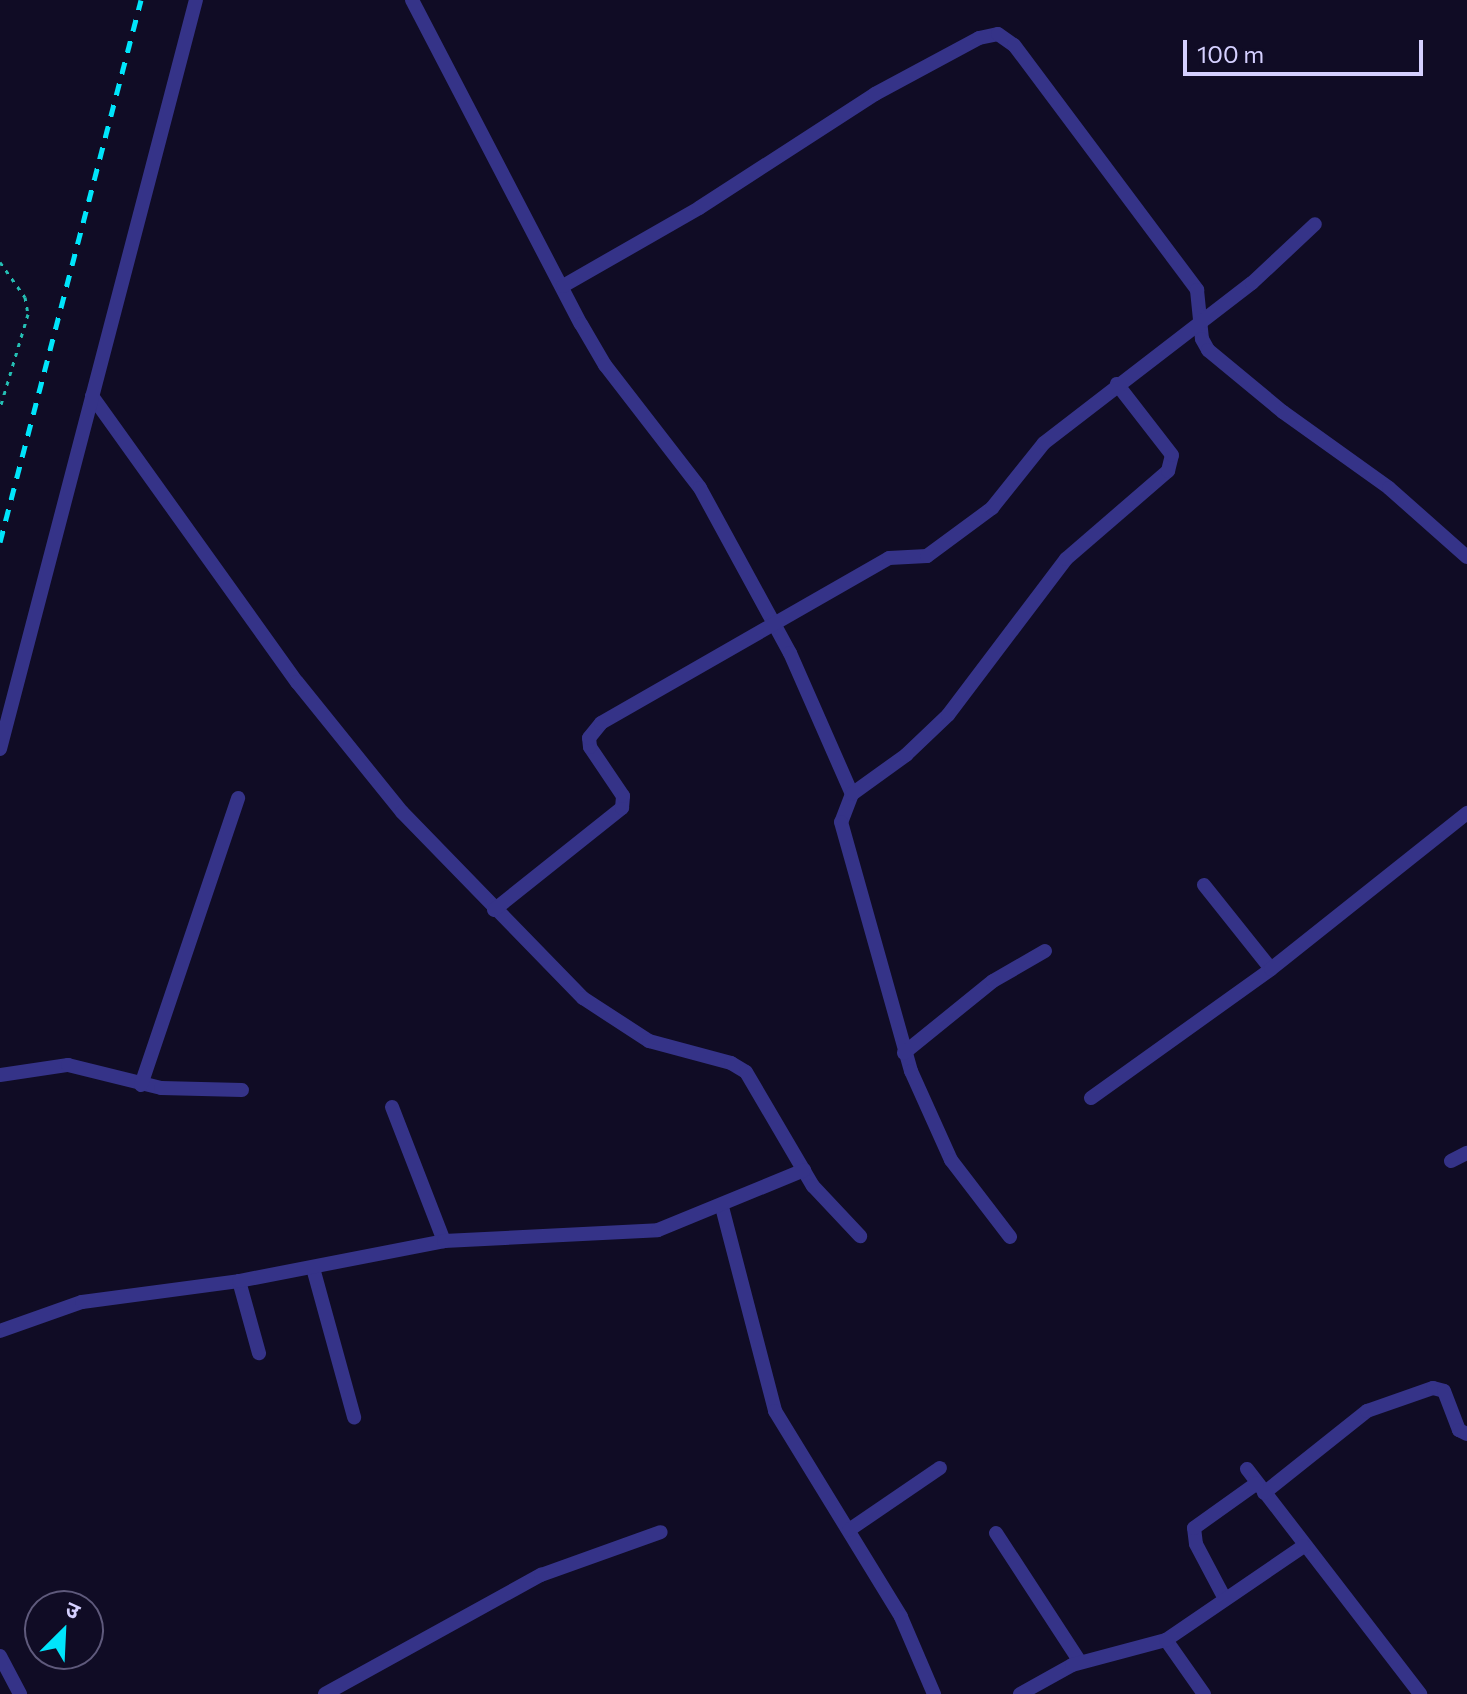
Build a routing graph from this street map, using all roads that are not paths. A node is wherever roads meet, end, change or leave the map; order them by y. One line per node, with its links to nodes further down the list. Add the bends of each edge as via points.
1 (196, 0): 7 (street)
2 (412, 0): 4 (street)
3 (1315, 224): 5 (street, via 1252,283)
4 (563, 286): 5 (street, via 699,208 875,94 979,38 998,34 1014,45 1197,290); 9 (street, via 605,365 710,504)
5 (1200, 322): 6 (street); 8 (street, via 1208,350 1389,488)
6 (1117, 384): 9 (street, via 1030,456 992,508 927,556 889,558); 11 (street, via 1172,455 1168,471 1066,559 948,715 906,755)
7 (92, 396): 10 (street); 15 (street, via 297,682 402,812)
8 (1467, 557)
9 (773, 621): 11 (street); 15 (street, via 593,731 590,747 623,796 622,808)
10 (0, 749)
11 (852, 794): 18 (street, via 841,822)
12 (238, 798): 20 (street)
13 (1467, 813): 17 (street)
14 (1204, 885): 17 (street)
15 (494, 910): 26 (street, via 559,979 631,1031 667,1049 731,1063 746,1072)
16 (1045, 951): 18 (street, via 993,981)
17 (1271, 969): 22 (street)
18 (904, 1053): 29 (street, via 941,1142 963,1180)
19 (0, 1075): 20 (street, via 68,1065)
20 (141, 1085): 21 (street)
21 (242, 1090)
22 (1091, 1098)
23 (392, 1107): 30 (street)
24 (1467, 1153): 25 (street)
25 (1451, 1161)
26 (804, 1170): 27 (street); 28 (street)
27 (722, 1207): 30 (street, via 676,1226 644,1232); 40 (street, via 775,1411)
28 (860, 1236)
29 (1010, 1237)
30 (444, 1241): 31 (street)
31 (313, 1268): 32 (street); 35 (street)
32 (239, 1281): 33 (street, via 82,1302); 34 (street)
33 (0, 1331)
34 (259, 1353)
35 (354, 1417)
36 (1467, 1434): 39 (street, via 1459,1430 1444,1391 1433,1388 1367,1411)
37 (940, 1468): 40 (street)
38 (1247, 1469): 39 (street)
39 (1261, 1488): 43 (street); 44 (street, via 1194,1528 1196,1544)
40 (849, 1530): 50 (street, via 901,1617)
41 (661, 1532): 49 (street, via 541,1575)
42 (996, 1533): 47 (street)
43 (1304, 1546): 44 (street); 53 (street)
44 (1225, 1599): 45 (street)
45 (1166, 1640): 47 (street); 52 (street)
46 (0, 1656): 48 (street)
47 (1080, 1662): 51 (street)
48 (20, 1694)
49 (325, 1694)
50 (934, 1694)
51 (1020, 1694)
52 (1204, 1694)
53 (1420, 1694)

